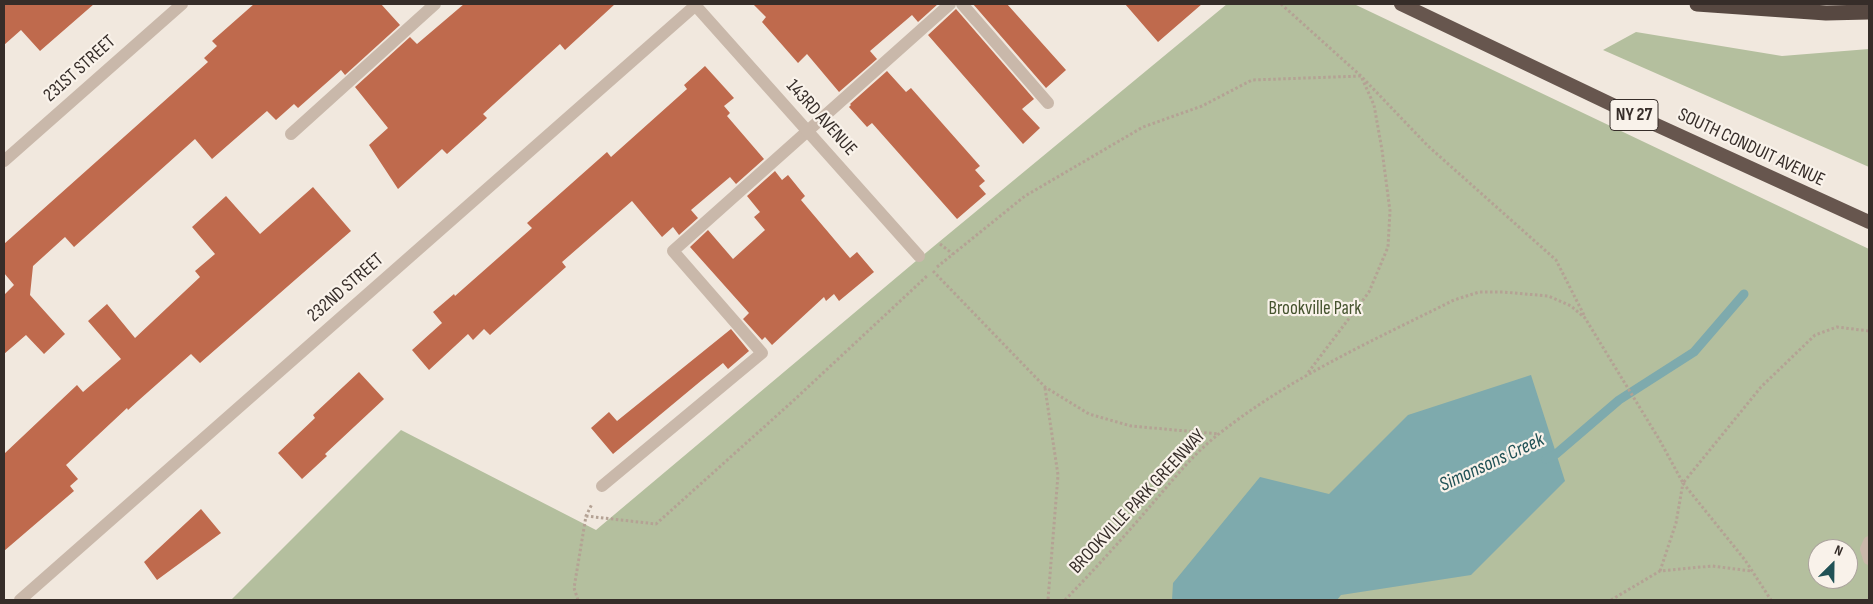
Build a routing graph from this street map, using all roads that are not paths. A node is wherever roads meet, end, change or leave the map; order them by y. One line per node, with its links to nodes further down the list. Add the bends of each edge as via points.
1 (182, 4): 12 (street, 231ST STREET)
2 (435, 4): 11 (street)
3 (696, 4): 10 (street, 143RD AVENUE); 18 (street, 232ND STREET)
4 (950, 4): 10 (street)
5 (962, 4): 9 (street)
6 (1401, 4): 13 (highway, SOUTH CONDUIT AVENUE / NY 27)
7 (1698, 4): 8 (highway, via 1826,13)
8 (1869, 12)
9 (1048, 103)
10 (808, 131): 14 (street, 143RD AVENUE); 15 (street, via 673,251 762,354)
11 (291, 134)
12 (4, 161)
13 (1869, 222)
14 (919, 256)
15 (602, 486)
16 (1869, 542): 17 (street, via 1866,549)
17 (1869, 559)
18 (20, 600)

